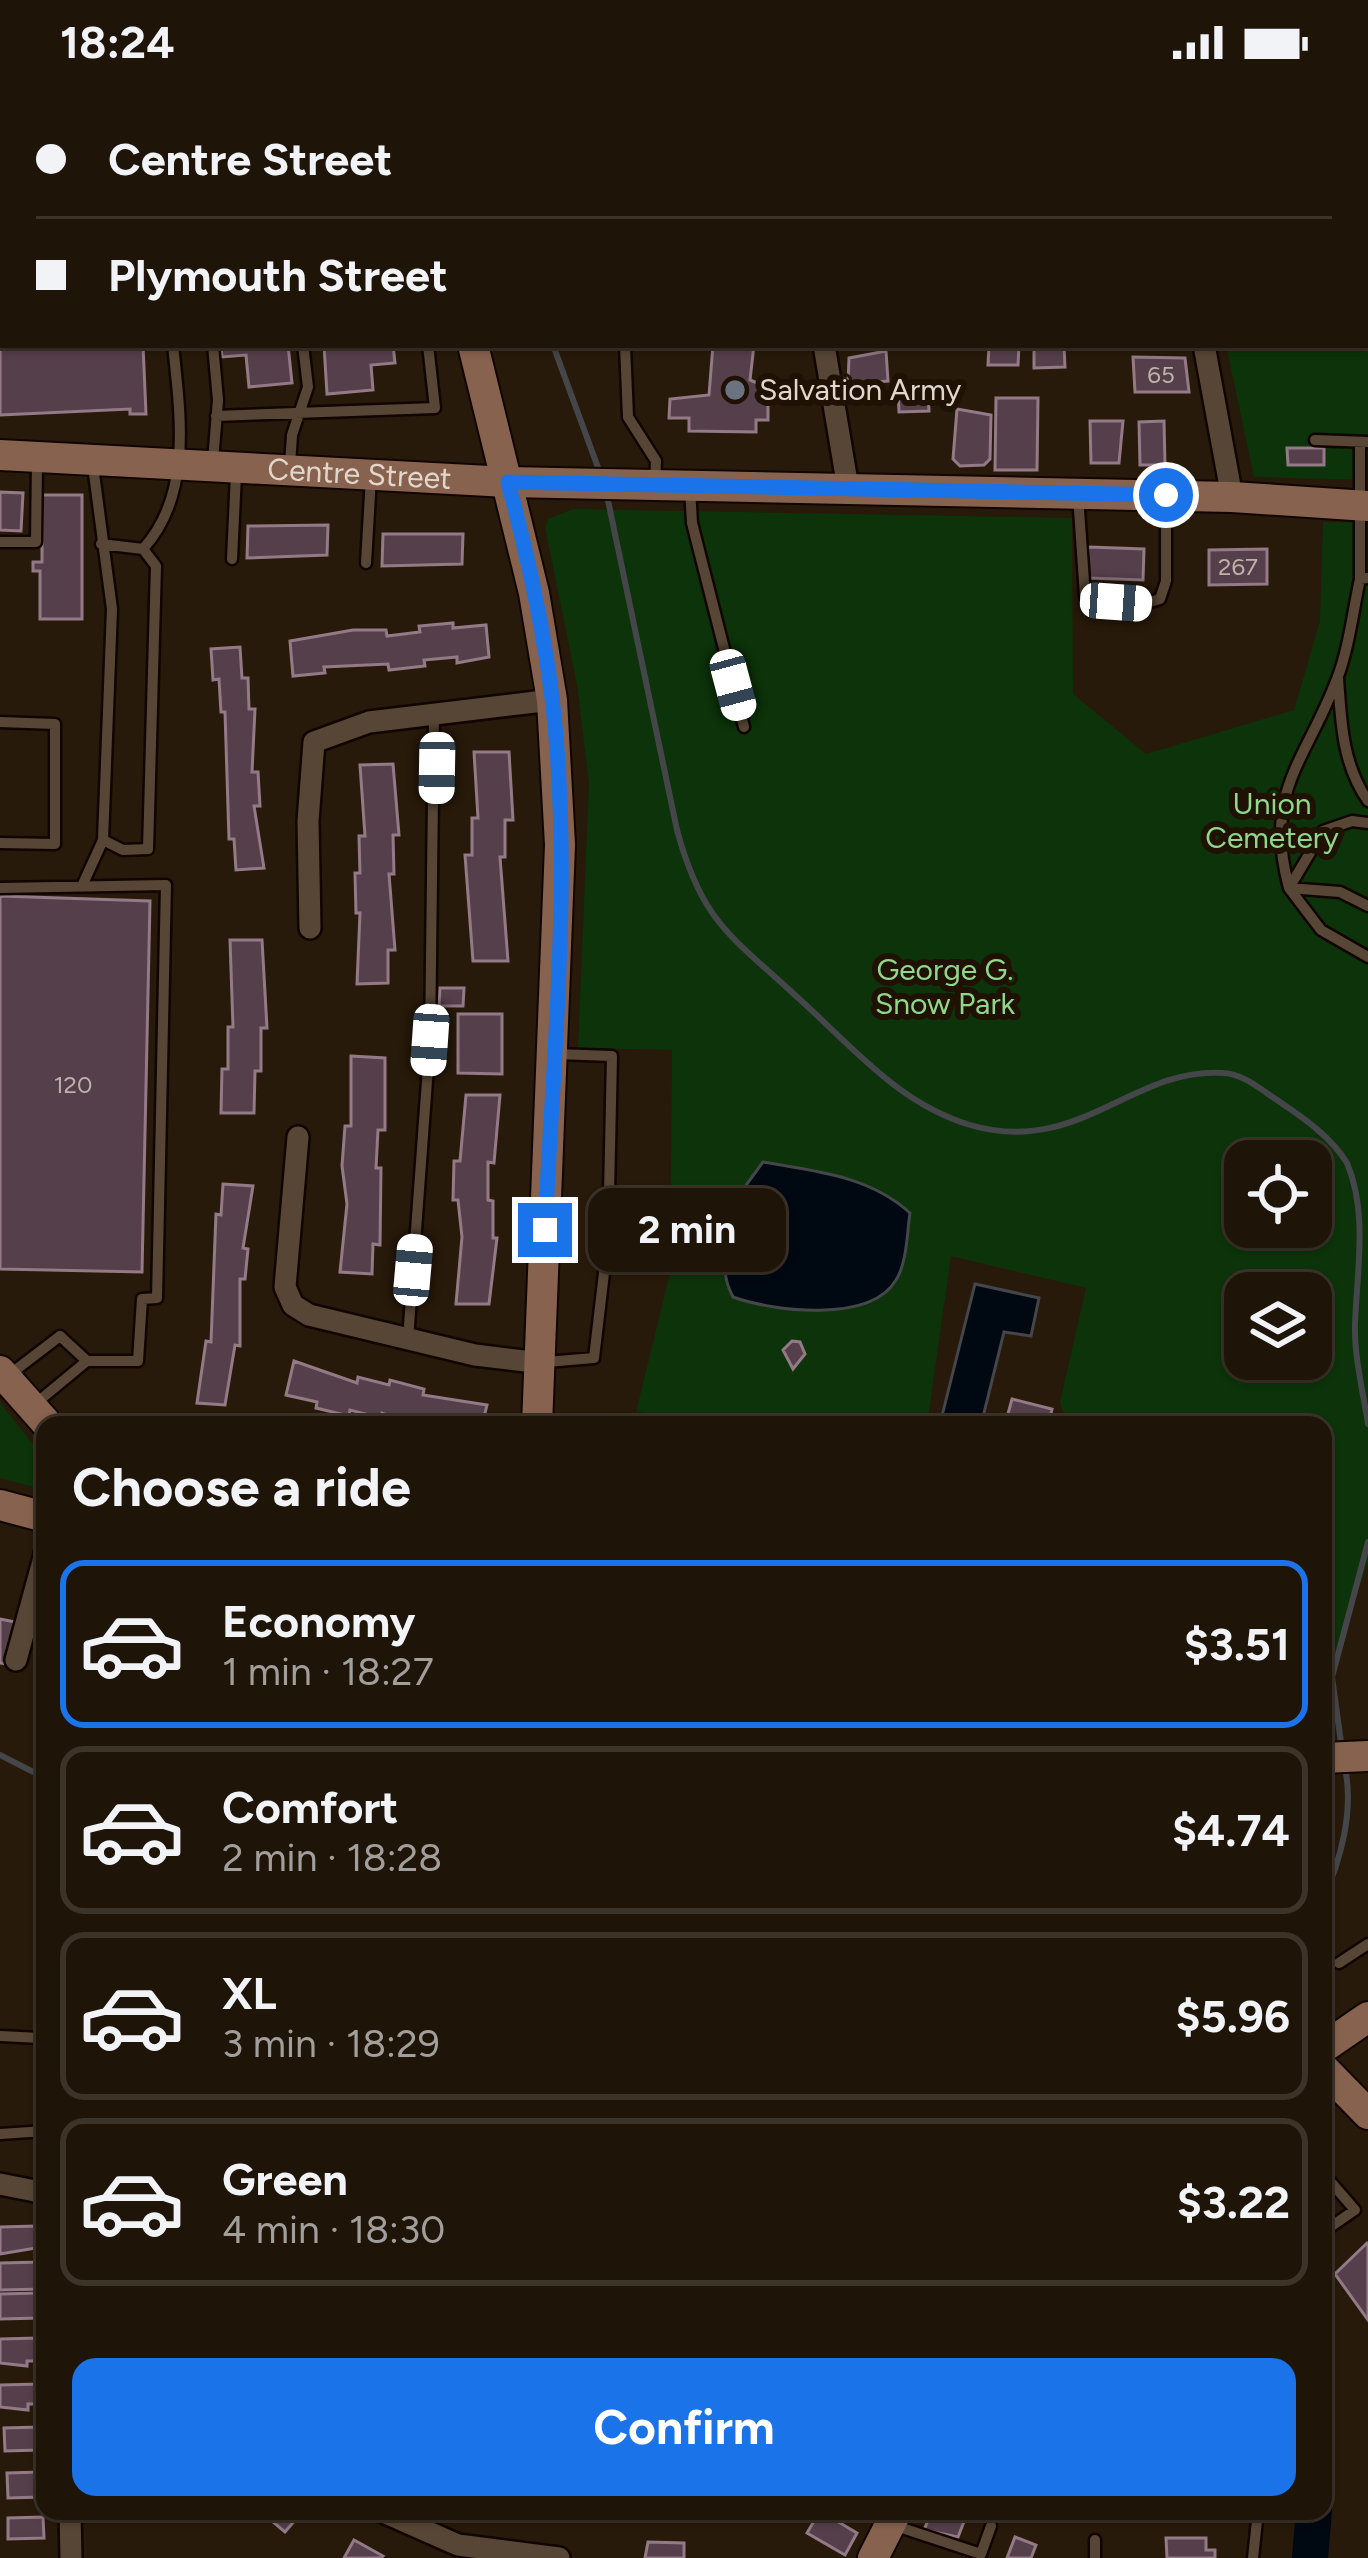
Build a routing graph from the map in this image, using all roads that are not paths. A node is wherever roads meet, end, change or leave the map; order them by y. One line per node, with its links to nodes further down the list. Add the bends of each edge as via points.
1 (172, 348): 16 (lane)
2 (213, 348): 10 (lane)
3 (303, 348): 9 (lane, via 308,387)
4 (428, 348): 9 (lane, via 435,408)
5 (474, 348): 20 (main road)
6 (625, 348): 21 (lane, via 628,417 656,461)
7 (825, 348): 23 (street)
8 (1205, 348): 26 (street)
9 (298, 415): 10 (lane); 18 (lane)
10 (217, 416): 17 (lane)
11 (1315, 440): 12 (lane)
12 (1364, 442): 27 (lane)
13 (37, 454): 14 (main road, Centre Street); 15 (main road, Centre Street); 28 (lane, via 36,542)
14 (0, 455)
15 (92, 457): 16 (main road, Centre Street); 29 (lane)
16 (177, 461): 17 (main road, Centre Street); 30 (lane, via 175,497)
17 (225, 464): 18 (main road, Centre Street); 31 (lane)
18 (290, 468): 19 (main road, Centre Street)
19 (371, 473): 20 (main road, Centre Street); 32 (lane)
20 (508, 482): 21 (main road, Centre Street); 35 (main road)
21 (655, 485): 22 (main road, Centre Street)
22 (690, 486): 23 (main road, Centre Street); 38 (lane)
23 (848, 488): 24 (main road, Centre Street)
24 (1078, 494): 25 (main road, Centre Street); 25 (lane, via 1081,589 1090,600 1142,604 1160,599 1166,581)
25 (1166, 495): 26 (main road, Centre Street)
26 (1232, 497): 27 (main road, Centre Street)
27 (1363, 506): 33 (lane)
28 (0, 542)
29 (101, 544): 30 (lane); 41 (lane, via 112,610)
30 (143, 549): 41 (lane, via 156,566 148,849)
31 (232, 559)
32 (366, 563)
33 (1364, 578): 34 (lane)
34 (1338, 677): 39 (lane, via 1342,738); 45 (lane, via 1282,798 1278,846)
35 (552, 700): 36 (street); 49 (main road, via 560,845)
36 (434, 713): 47 (street, via 369,722 314,742); 51 (lane, via 430,1040)
37 (0, 722): 42 (lane, via 56,724 55,844)
38 (743, 727)
39 (1368, 801)
40 (1368, 823): 45 (lane, via 1323,830)
41 (103, 840): 43 (lane)
42 (0, 843)
43 (82, 886): 44 (lane); 52 (lane, via 166,885 158,1298 142,1299 138,1361)
44 (0, 888)
45 (1289, 888): 46 (lane, via 1340,892); 48 (lane, via 1321,930)
46 (1368, 906)
47 (310, 928)
48 (1368, 957)
49 (552, 1054): 53 (main road); 53 (lane, via 612,1056 608,1239 594,1358)
50 (298, 1137): 51 (street, via 285,1287 293,1305)
51 (408, 1339): 53 (street)
52 (87, 1361): 54 (lane, via 60,1336); 55 (lane)
53 (541, 1363): 56 (main road)
54 (3, 1374): 55 (main road)
55 (40, 1416)
56 (538, 1416)
57 (0, 1505): 58 (main road)
58 (36, 1515)
59 (36, 1587): 60 (street)
60 (16, 1660)
61 (1368, 1756): 62 (main road)
62 (1332, 1758)
63 (1368, 1944): 64 (lane)
64 (1339, 1963)
65 (1368, 2017): 68 (main road)
66 (0, 2036): 67 (lane)
67 (36, 2038)
68 (1332, 2042)
69 (1332, 2077): 70 (main road)
70 (1368, 2114)
71 (36, 2132): 72 (lane)
72 (0, 2134)
73 (1332, 2183): 76 (lane, via 1355,2210)
74 (0, 2184): 75 (street)
75 (36, 2191)
76 (1332, 2226)
77 (70, 2520): 84 (street)
78 (401, 2520): 85 (street, via 458,2545)
79 (892, 2520): 86 (main road)
80 (898, 2520): 82 (lane, via 981,2554)
81 (1257, 2520): 88 (lane)
82 (991, 2527)
83 (1095, 2540): 87 (lane)
84 (71, 2558)
85 (559, 2558)
86 (873, 2558)
87 (1094, 2558)
88 (1253, 2558)

